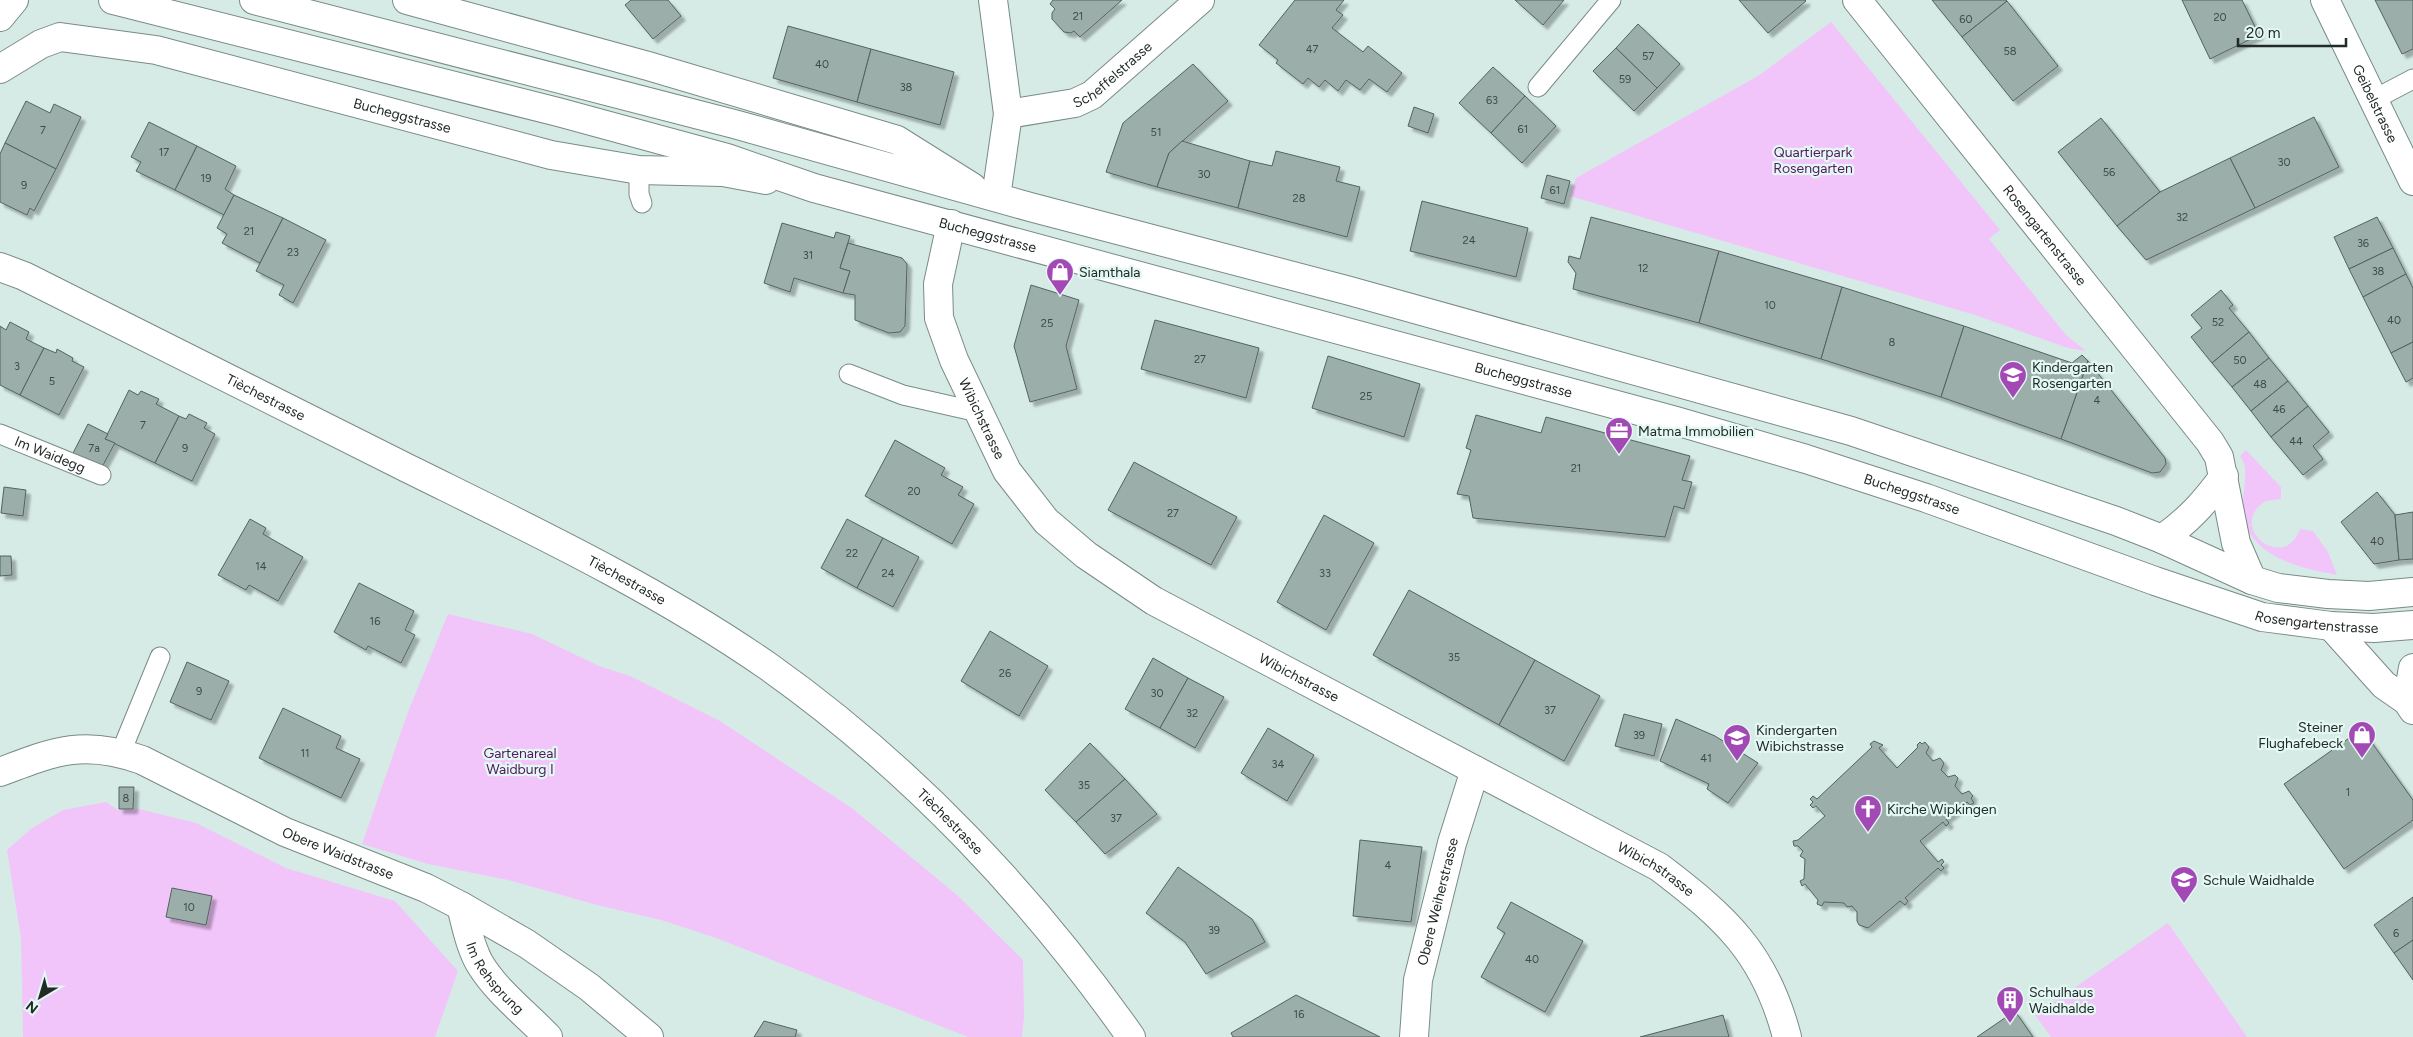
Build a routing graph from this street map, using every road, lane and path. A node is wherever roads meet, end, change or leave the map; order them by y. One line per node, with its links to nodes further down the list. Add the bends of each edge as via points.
1 (14, 0): 10 (street)
2 (113, 0): 18 (street, Bucheggstrasse, via 558,112 727,158)
3 (254, 0): 19 (street, via 734,124)
4 (407, 0): 19 (street, via 648,66 897,140)
5 (993, 0): 15 (street)
6 (1200, 0): 15 (street, Scheffelstrasse, via 1092,94 1075,103)
7 (1611, 0): 13 (lane)
8 (1857, 0): 27 (street, Rosengartenstrasse, via 2210,442 2219,457)
9 (2324, 0): 14 (street, Geibelstrasse)
10 (0, 17)
11 (0, 69): 16 (street, Bucheggstrasse, via 41,44 60,37 156,50 551,155)
12 (2413, 79): 14 (lane)
13 (1538, 86)
14 (2373, 100): 17 (street, Geibelstrasse)
15 (1007, 101): 19 (street)
16 (639, 170): 18 (street, Bucheggstrasse, via 723,172); 20 (lane)
17 (2413, 181)
18 (814, 188): 21 (street, Bucheggstrasse)
19 (988, 194): 28 (street, via 1360,293 1851,431)
20 (642, 204)
21 (951, 224): 24 (street, Wibichstrasse, via 938,284 939,318); 31 (street, Bucheggstrasse, via 1806,459 1936,501)
22 (4, 267): 43 (street, Tièchestrasse, via 536,531 682,610 770,668 872,748 974,843 1056,937)
23 (849, 374): 24 (lane, via 903,395)
24 (978, 412): 38 (street, Wibichstrasse, via 1008,471 1046,521 1086,555 1154,602)
25 (0, 434): 26 (lane, Im Waidegg)
26 (101, 475)
27 (2224, 476): 28 (street, via 2204,504); 29 (street, Rosengartenstrasse, via 2236,542)
28 (2162, 539): 29 (street, Rosengartenstrasse)
29 (2252, 580): 30 (street, Rosengartenstrasse, via 2278,588 2328,594 2369,596)
30 (2413, 592)
31 (2222, 605): 33 (street, Rosengartenstrasse, via 2262,617)
32 (2413, 625): 33 (street, Rosengartenstrasse, via 2374,628)
33 (2331, 626): 36 (street, via 2384,685)
34 (160, 657): 37 (lane)
35 (2413, 668): 36 (street)
36 (2410, 705)
37 (121, 752): 39 (street, Obere Waidstrasse, via 94,748 66,750); 40 (street, Obere Waidstrasse, via 285,832 426,888)
38 (1475, 770): 44 (street, Obere Weiherstrasse, via 1452,843 1418,980); 45 (street, Wibichstrasse, via 1659,867 1696,895 1729,925 1756,959)
39 (0, 772)
40 (461, 906): 41 (street, Im Rehsprung, via 480,964 494,983); 42 (street, Obere Waidstrasse, via 527,944 589,986)
41 (548, 1037)
42 (649, 1037)
43 (1131, 1037)
44 (1414, 1037)
45 (1788, 1037)

